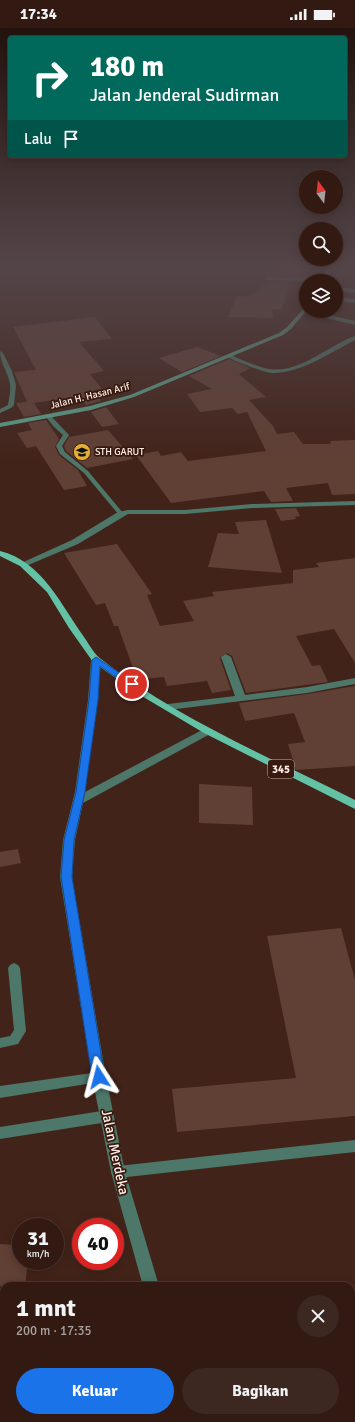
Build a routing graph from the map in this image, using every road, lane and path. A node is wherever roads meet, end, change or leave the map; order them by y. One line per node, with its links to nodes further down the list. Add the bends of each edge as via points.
1 (282, 333): 4 (main road, Jalan H. Hasan Arif)
2 (355, 338): 4 (lane, via 302,364 280,371 271,371)
3 (0, 353): 5 (lane)
4 (230, 356): 8 (main road, Jalan H. Hasan Arif, via 132,396)
5 (9, 371): 6 (lane); 7 (lane, via 13,385 11,405)
6 (0, 372)
7 (0, 411)
8 (49, 417): 9 (main road, Jalan H. Hasan Arif); 11 (lane, via 66,435 59,446 62,453 86,472)
9 (0, 425)
10 (355, 503): 11 (street)
11 (121, 514): 13 (street, via 75,542)
12 (0, 553): 13 (main road, 345)
13 (23, 564): 15 (main road, 345, via 50,591)
14 (226, 657): 17 (street)
15 (96, 660): 18 (main road, 345); 20 (street, Jalan Merdeka)
16 (355, 681): 17 (street)
17 (241, 698): 18 (street)
18 (168, 707): 19 (main road, 345)
19 (208, 731): 20 (street); 21 (main road, 345)
20 (79, 800): 24 (street, Jalan Merdeka, via 69,840 66,877)
21 (355, 805)
22 (14, 968): 23 (lane, via 20,1031 14,1040)
23 (0, 1043)
24 (99, 1077): 25 (lane); 26 (street, Jalan Merdeka)
25 (0, 1092)
26 (108, 1116): 27 (lane); 29 (street, Jalan Merdeka)
27 (0, 1133)
28 (355, 1146): 29 (lane)
29 (118, 1172): 30 (street, Jalan Merdeka)
30 (150, 1282)

